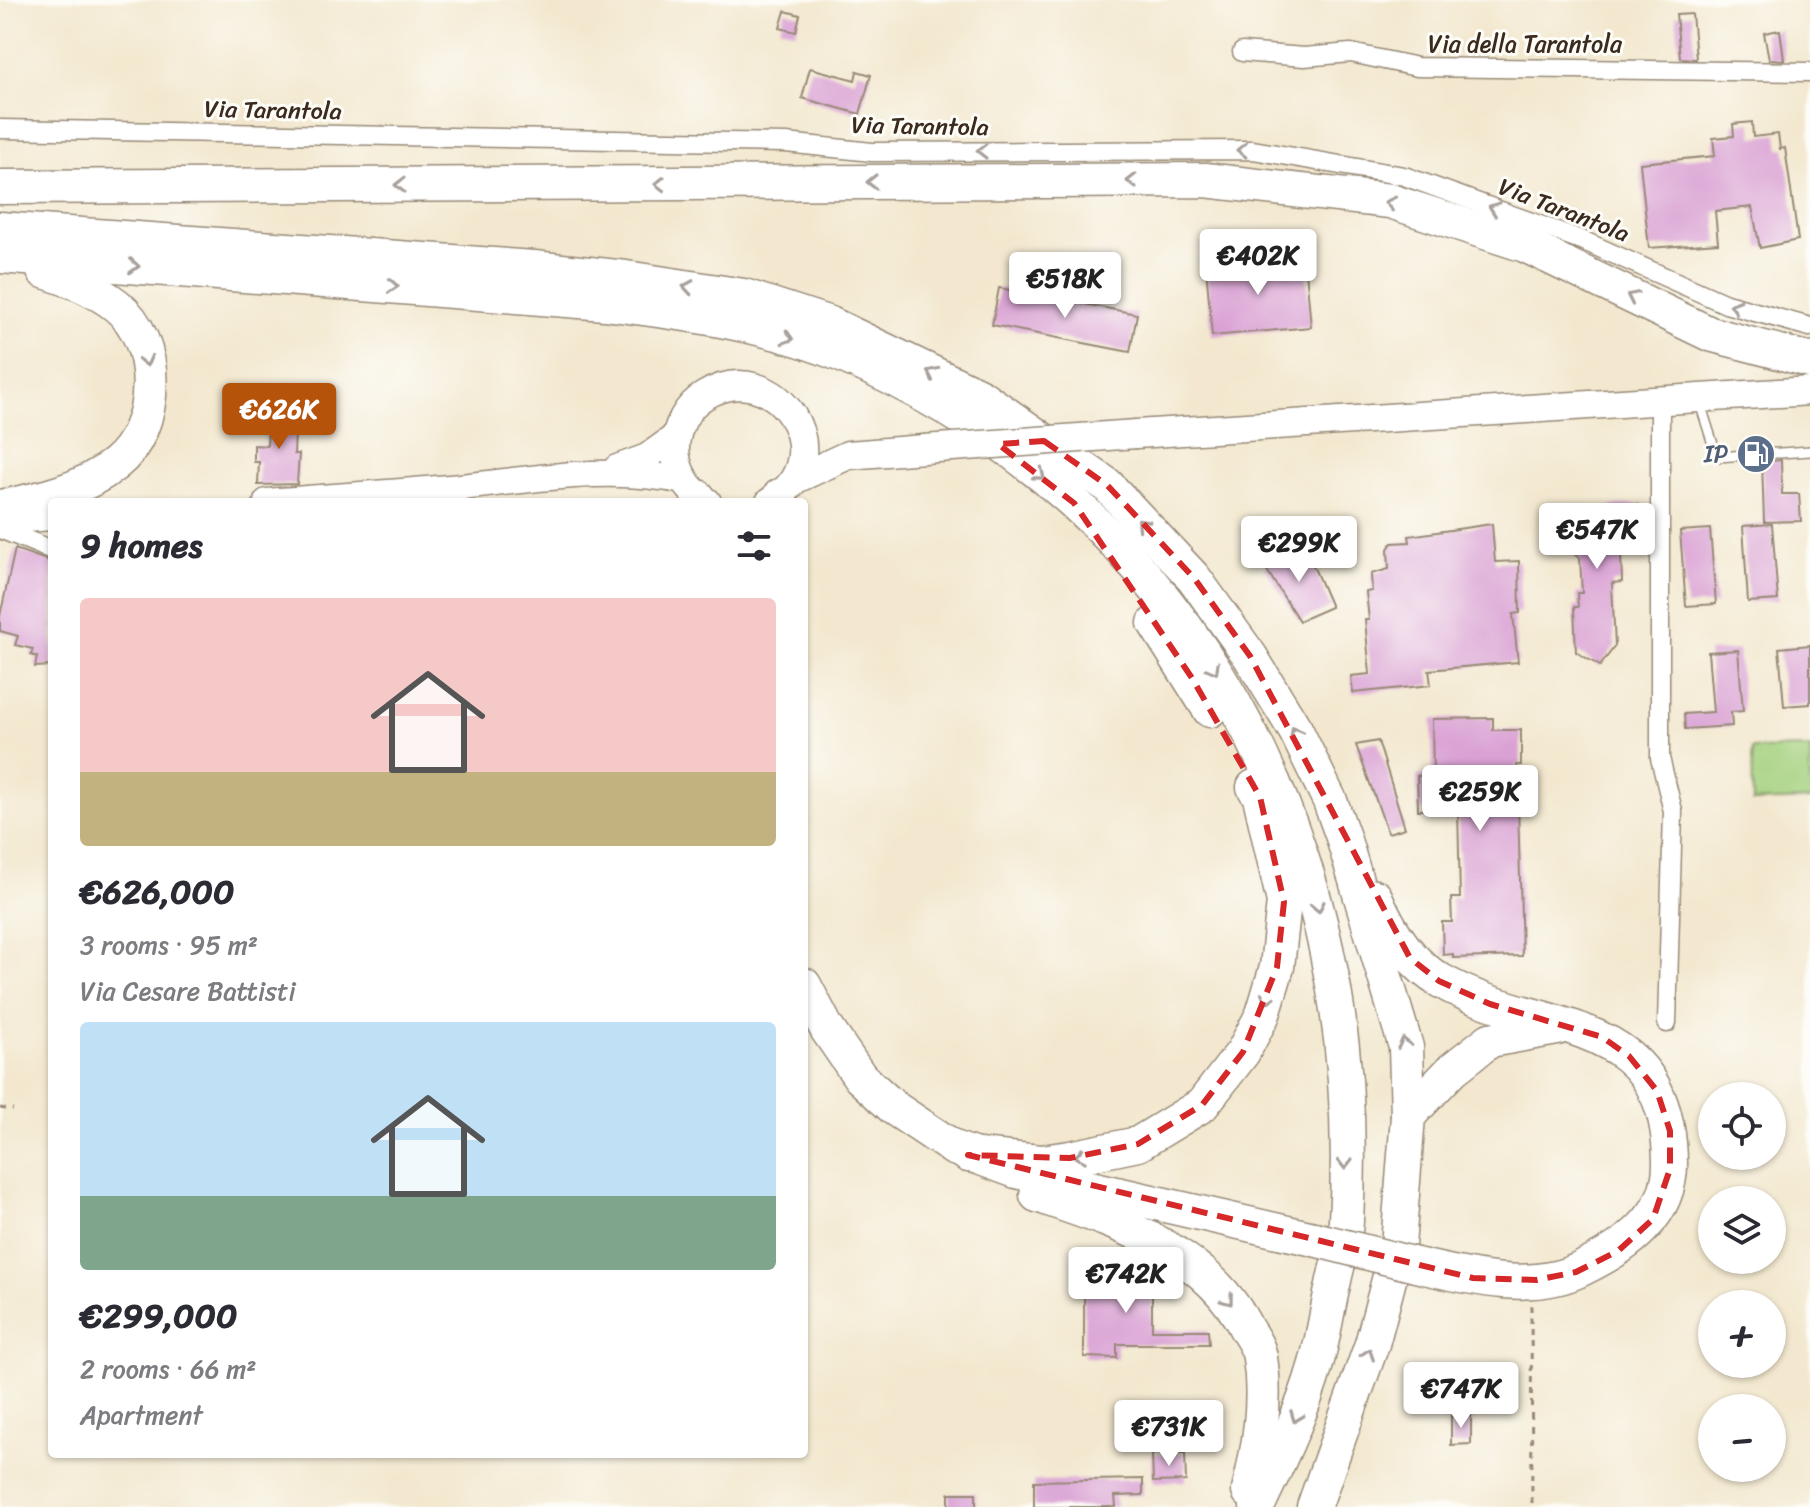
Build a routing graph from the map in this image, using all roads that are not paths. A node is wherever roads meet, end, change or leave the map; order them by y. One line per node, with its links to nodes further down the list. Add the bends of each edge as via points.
1 (1242, 52): 2 (street, Via della Tarantola, via 1304,57 1351,53 1417,67)
2 (1810, 72)
3 (0, 129): 8 (street, Via Tarantola, one-way to 3, via 1726,304 1584,241 1404,176 1253,150 872,152 786,143)
4 (0, 187): 9 (highway, one-way to 4, via 1710,334 1525,245 1390,201 1205,180)
5 (0, 229): 27 (highway, one-way to 5, via 1296,731 1250,656 1194,578 1107,485 980,396 830,324 744,296 626,278)
6 (0, 256): 21 (highway, one-way to 21, via 702,315 838,354 904,385 981,432)
7 (0, 264): 22 (highway, one-way to 22, via 37,268 80,283 119,306 140,339 149,369 150,402 140,435 116,463 79,487)
8 (1810, 327)
9 (1810, 360)
10 (1810, 391): 11 (main road)
11 (1699, 399): 12 (main road); 15 (lane, via 1717,457)
12 (1660, 400): 16 (main road, bridge); 29 (street, via 1660,758 1673,811)
13 (799, 429): 14 (main road, via 775,396 735,385 697,400); 16 (main road); 18 (main road, via 802,455)
14 (676, 436): 17 (main road, via 647,457); 19 (main road, via 676,459)
15 (1810, 451)
16 (848, 455): 18 (main road)
17 (610, 471): 19 (main road, via 651,474); 20 (main road)
18 (780, 495)
19 (698, 496)
20 (325, 498)
21 (1074, 503): 32 (highway, one-way to 32, via 1192,678 1260,797 1284,902 1277,967 1263,1014 1243,1052 1202,1105 1189,1113 1138,1144 1070,1158 1041,1162); 34 (highway, one-way to 34, via 1147,578 1205,653 1265,759 1316,897 1338,1006 1346,1225 1315,1366)
22 (0, 507)
23 (48, 517): 24 (main road)
24 (0, 521)
25 (0, 529): 26 (street)
26 (48, 548)
27 (1343, 837): 30 (highway, via 1410,958 1439,981 1490,1004); 31 (highway, one-way to 27, via 1406,1047)
28 (808, 993): 32 (highway, via 860,1077 894,1108)
29 (1667, 1023)
30 (1570, 1026): 31 (highway, via 1490,1040); 32 (highway, bridge, via 1602,1037 1629,1056 1657,1091 1670,1131 1670,1169 1653,1219 1618,1251 1576,1272 1536,1280 1473,1278 1016,1171)
31 (1408, 1116): 35 (highway, one-way to 31, via 1372,1344 1398,1246)
32 (968, 1155): 33 (highway, one-way to 33, via 1027,1191 1171,1249 1217,1285 1260,1355 1261,1436)
33 (1246, 1507)
34 (1257, 1507)
35 (1314, 1507)

